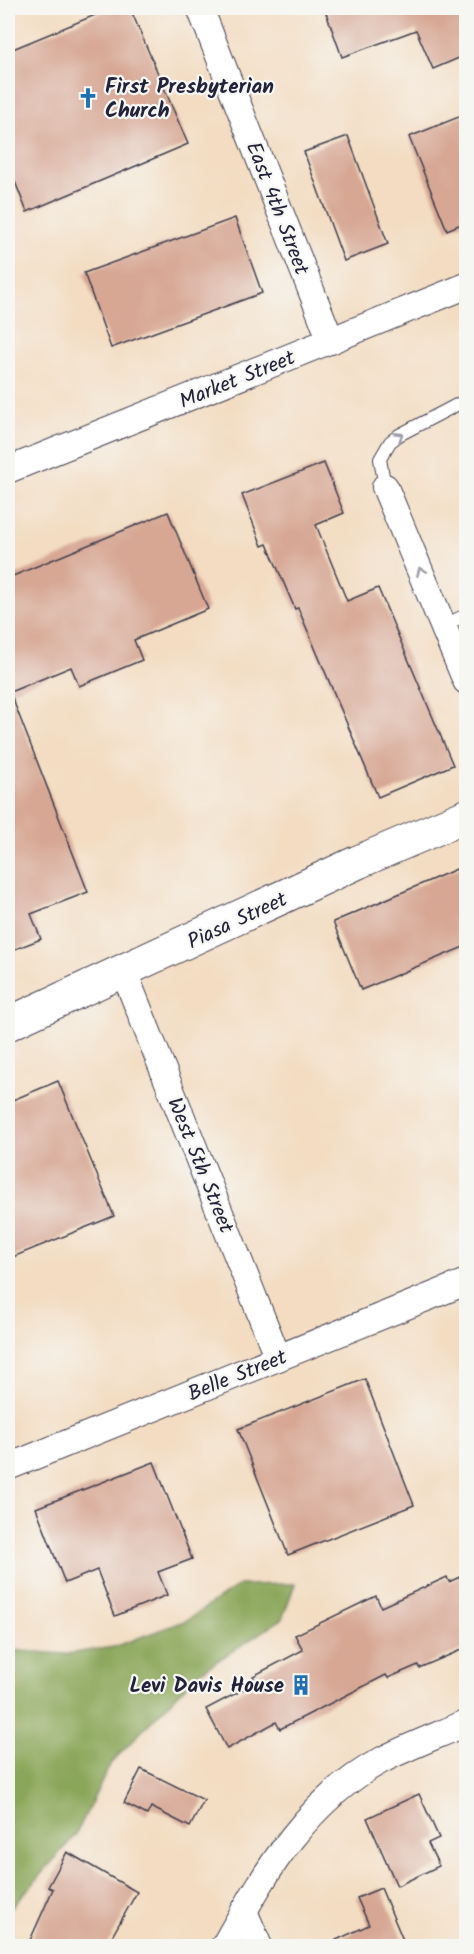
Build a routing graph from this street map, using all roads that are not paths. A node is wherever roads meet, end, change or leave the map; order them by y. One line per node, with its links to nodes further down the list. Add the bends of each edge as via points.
1 (200, 8): 3 (street, East 4th Street)
2 (466, 286): 3 (street, Market Street)
3 (331, 341): 5 (street, Market Street)
4 (466, 400): 6 (lane, one-way to 4, via 380,459 390,442)
5 (8, 470)
6 (385, 487): 7 (street, one-way to 6)
7 (455, 620): 8 (street)
8 (466, 681)
9 (466, 816): 10 (highway, Piasa Street)
10 (124, 972): 11 (highway, Piasa Street); 13 (street, West 5th Street)
11 (8, 1024)
12 (466, 1282): 13 (street, Belle Street)
13 (278, 1358): 14 (street, Belle Street)
14 (8, 1467)
15 (466, 1723): 16 (street, via 382,1760 343,1786 303,1822 278,1853)
16 (244, 1911): 17 (street); 18 (street)
17 (224, 1947)
18 (259, 1947)

